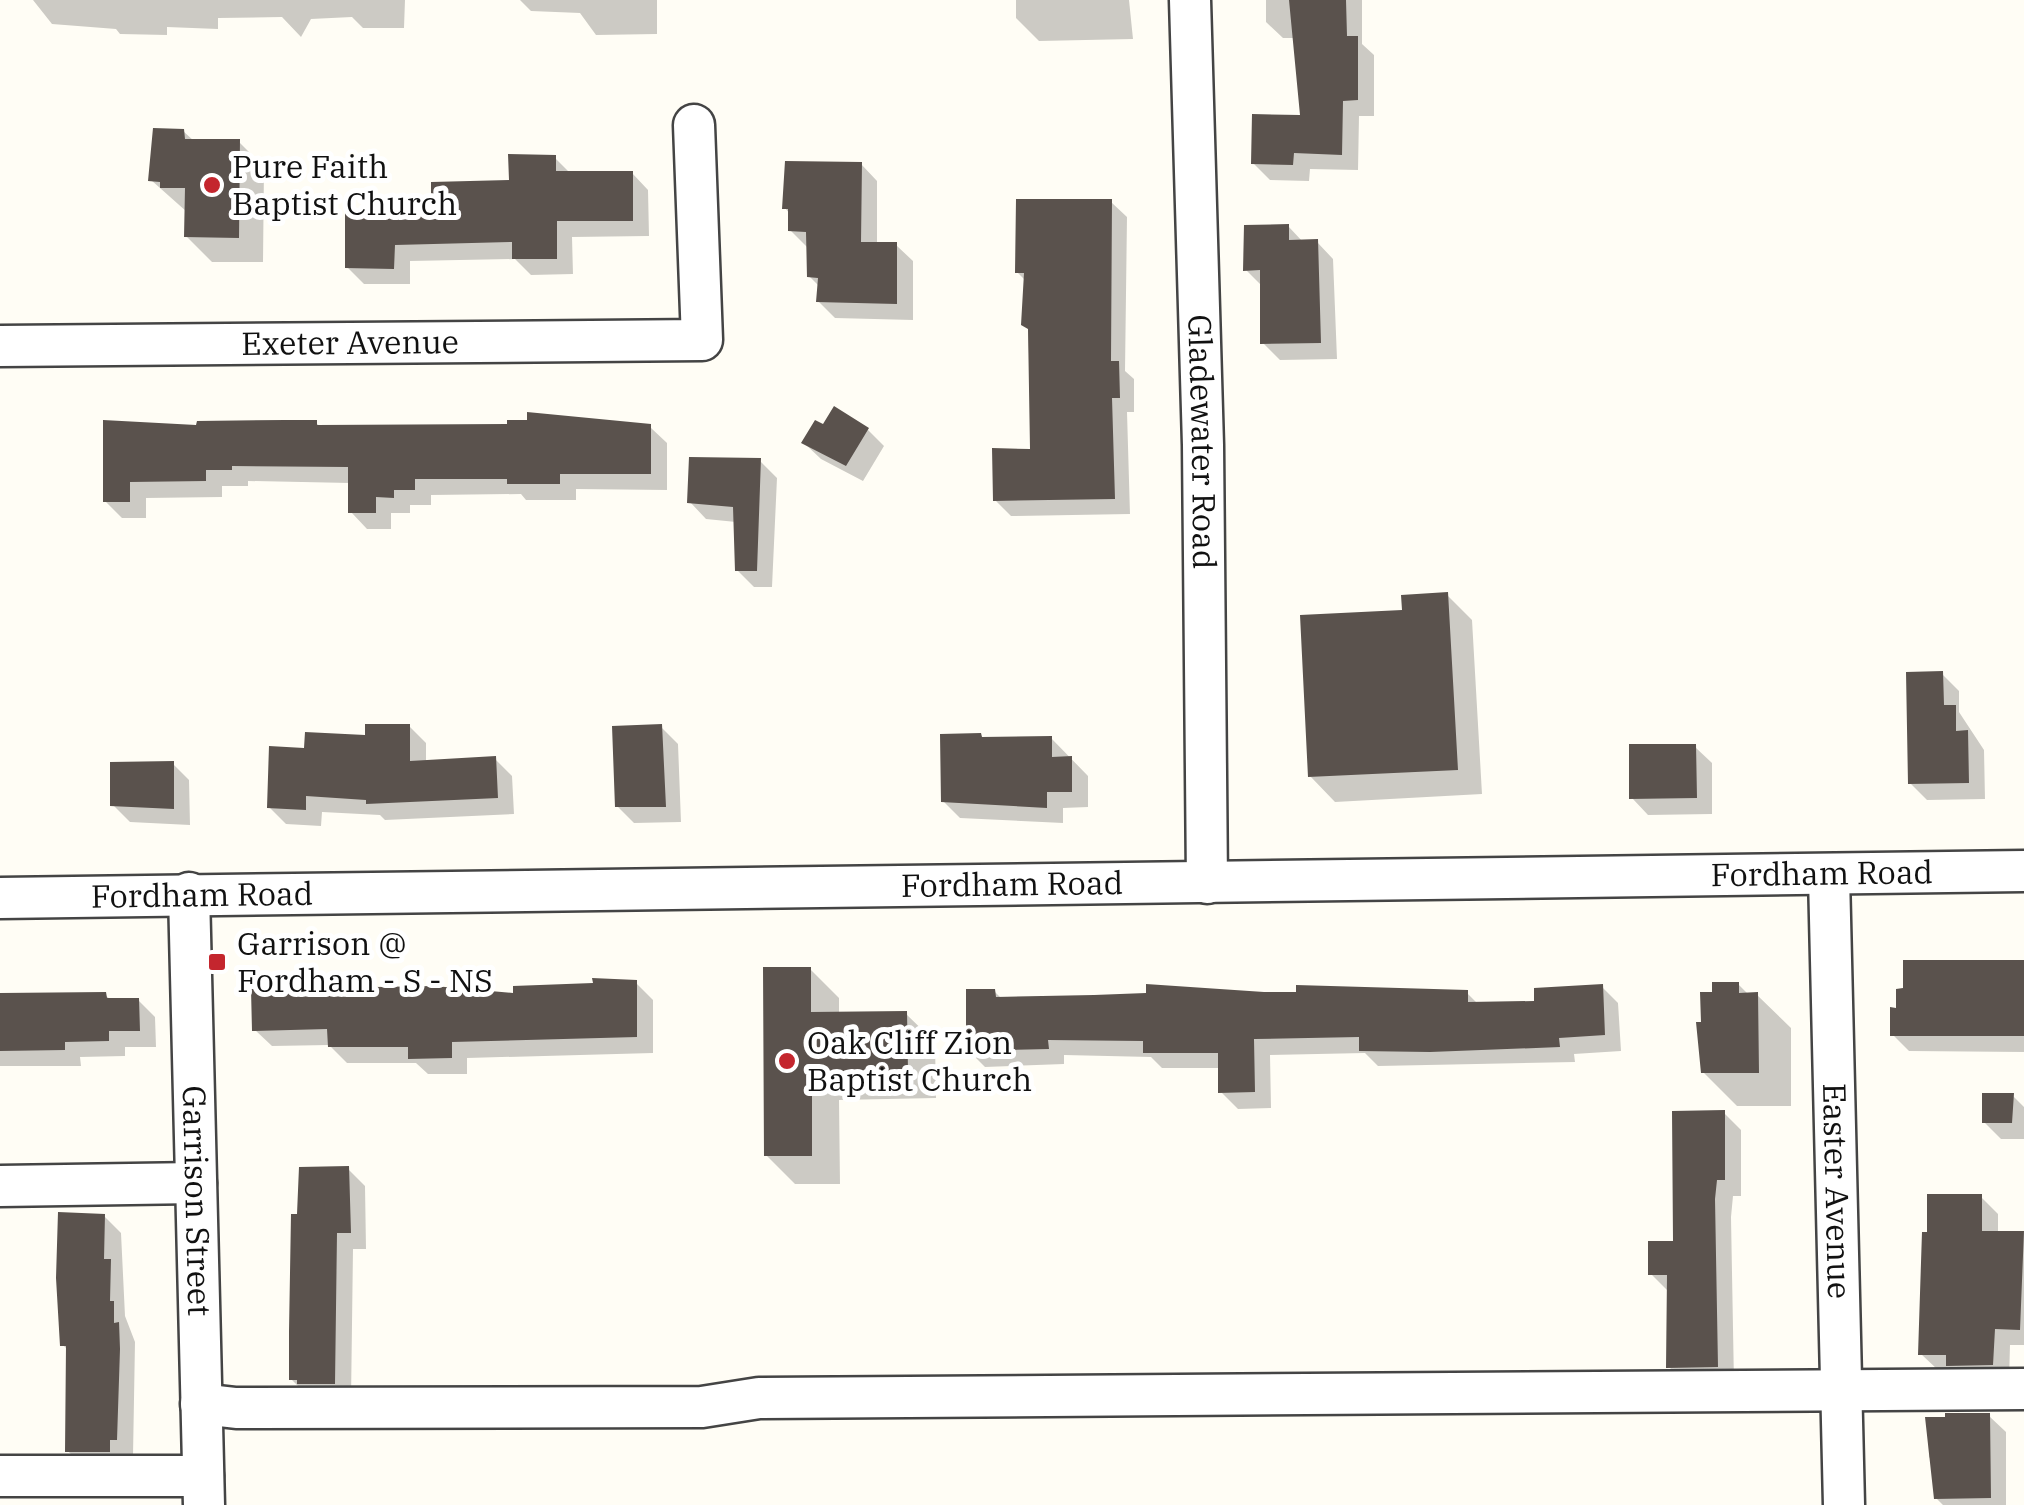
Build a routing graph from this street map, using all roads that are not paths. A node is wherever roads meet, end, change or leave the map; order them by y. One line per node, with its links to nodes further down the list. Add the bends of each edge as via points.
1 (1190, 0): 6 (street, Gladewater Road)
2 (694, 124): 3 (street, Exeter Avenue, via 702,340)
3 (0, 346)
4 (2024, 871): 5 (street, Fordham Road)
5 (1829, 876): 6 (street, Fordham Road); 11 (street, Easter Avenue)
6 (1206, 883): 7 (street, Fordham Road)
7 (189, 894): 8 (street, Fordham Road); 9 (street, Garrison Street)
8 (0, 898)
9 (196, 1183): 10 (street); 13 (street, Garrison Street)
10 (0, 1186)
11 (1842, 1390): 12 (street); 13 (street, via 759,1398 702,1406); 16 (street, Easter Avenue)
12 (2024, 1390)
13 (201, 1404): 15 (street, Garrison Street)
14 (0, 1476): 15 (street)
15 (204, 1490)
16 (1844, 1505)

